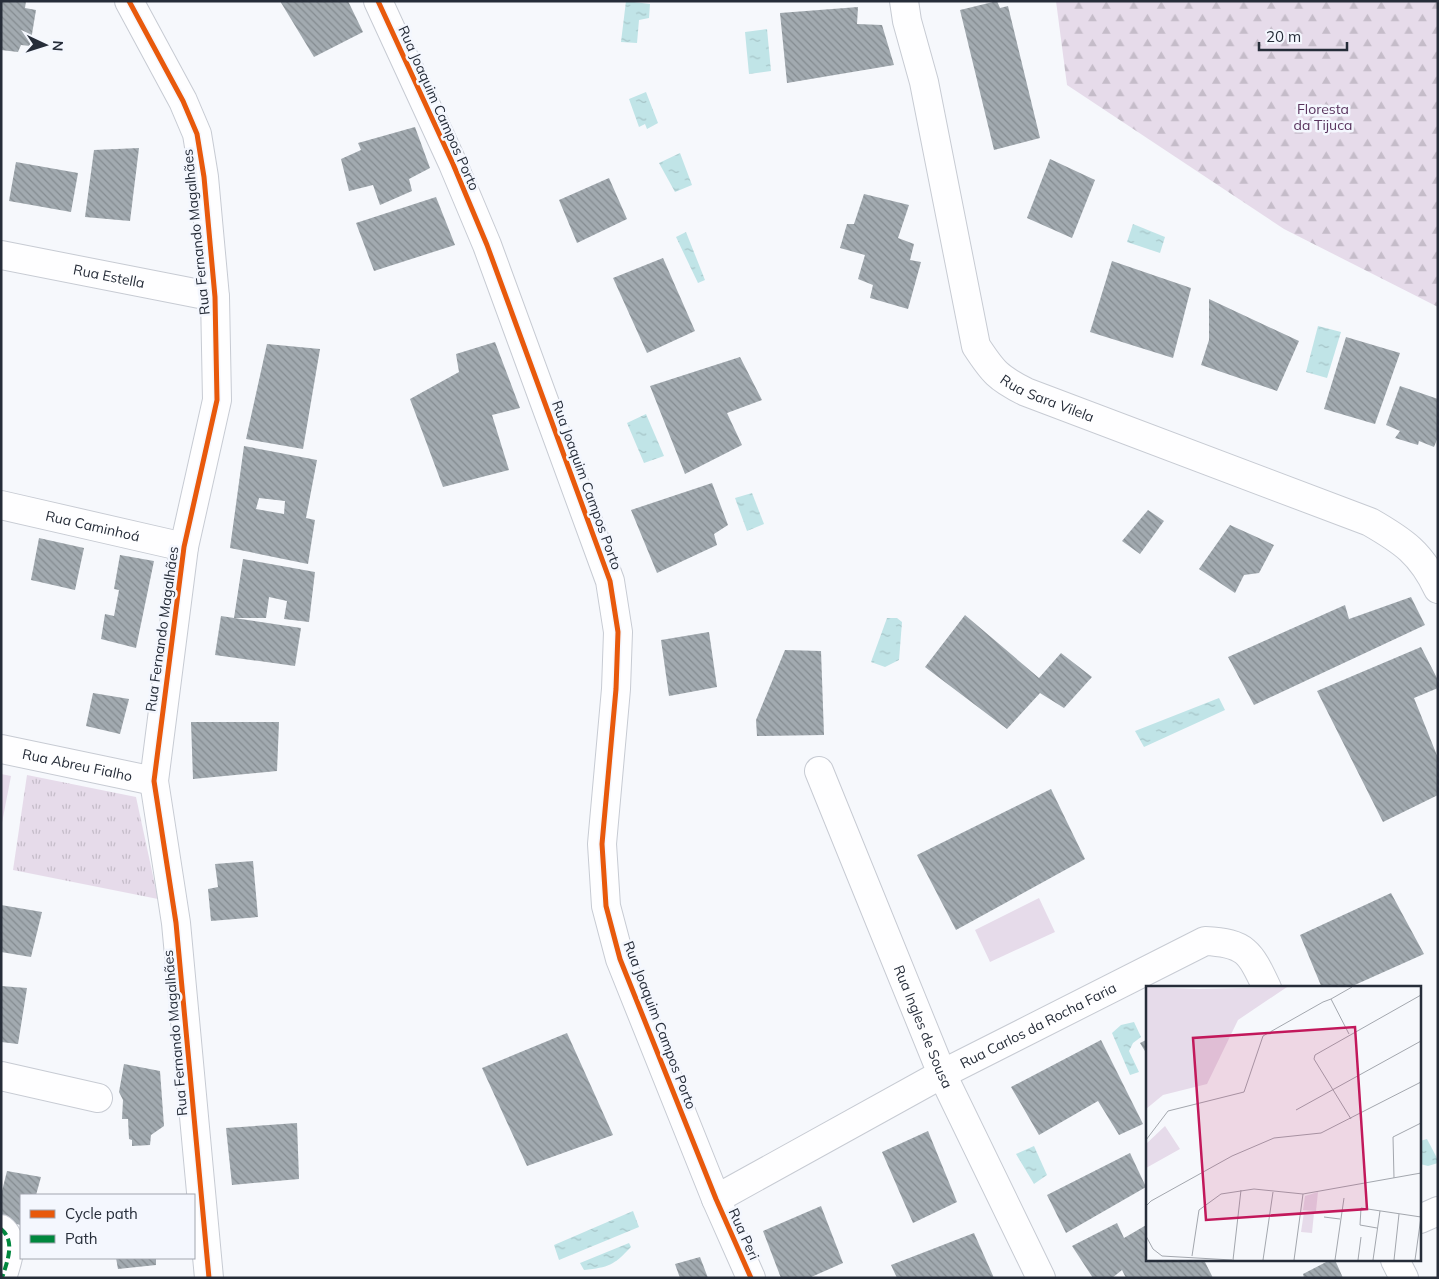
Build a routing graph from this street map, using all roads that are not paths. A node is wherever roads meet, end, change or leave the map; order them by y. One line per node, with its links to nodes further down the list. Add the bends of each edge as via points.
1 (129, 1): 5 (street, Rua Fernando Magalhães, via 183,101 197,134)
2 (378, 1): 16 (street, Rua Joaquim Campos Porto, via 487,245 610,581 618,632 602,844 606,906 620,959)
3 (904, 1): 8 (street, Rua Sara Vilela, via 924,82 976,346 991,369 1005,382 1026,392 1370,522 1415,552)
4 (1, 255): 5 (street, Rua Estella)
5 (215, 297): 7 (street, Rua Fernando Magalhães, via 217,400)
6 (1, 505): 7 (street, Rua Caminhoá)
7 (184, 547): 11 (street, Rua Fernando Magalhães)
8 (1438, 589)
9 (1, 749): 11 (street, Rua Abreu Fialho)
10 (819, 770): 13 (street, Rua Ingles de Sousa)
11 (154, 781): 22 (street, Rua Fernando Magalhães, via 176,922)
12 (1266, 986): 13 (street, Rua Carlos da Rocha Faria, via 1255,962 1242,948 1226,942 1205,941)
13 (942, 1074): 16 (street, Rua Carlos da Rocha Faria); 24 (street, Rua Ingles de Sousa)
14 (1, 1076): 15 (street)
15 (98, 1098)
16 (716, 1199): 23 (street, Rua Peri)
17 (1438, 1211): 18 (street)
18 (1422, 1218)
19 (1, 1229): 21 (street, via 9,1240 9,1254)
20 (1396, 1262): 25 (street)
21 (2, 1278)
22 (209, 1278)
23 (751, 1278)
24 (1041, 1278)
25 (1404, 1278)

